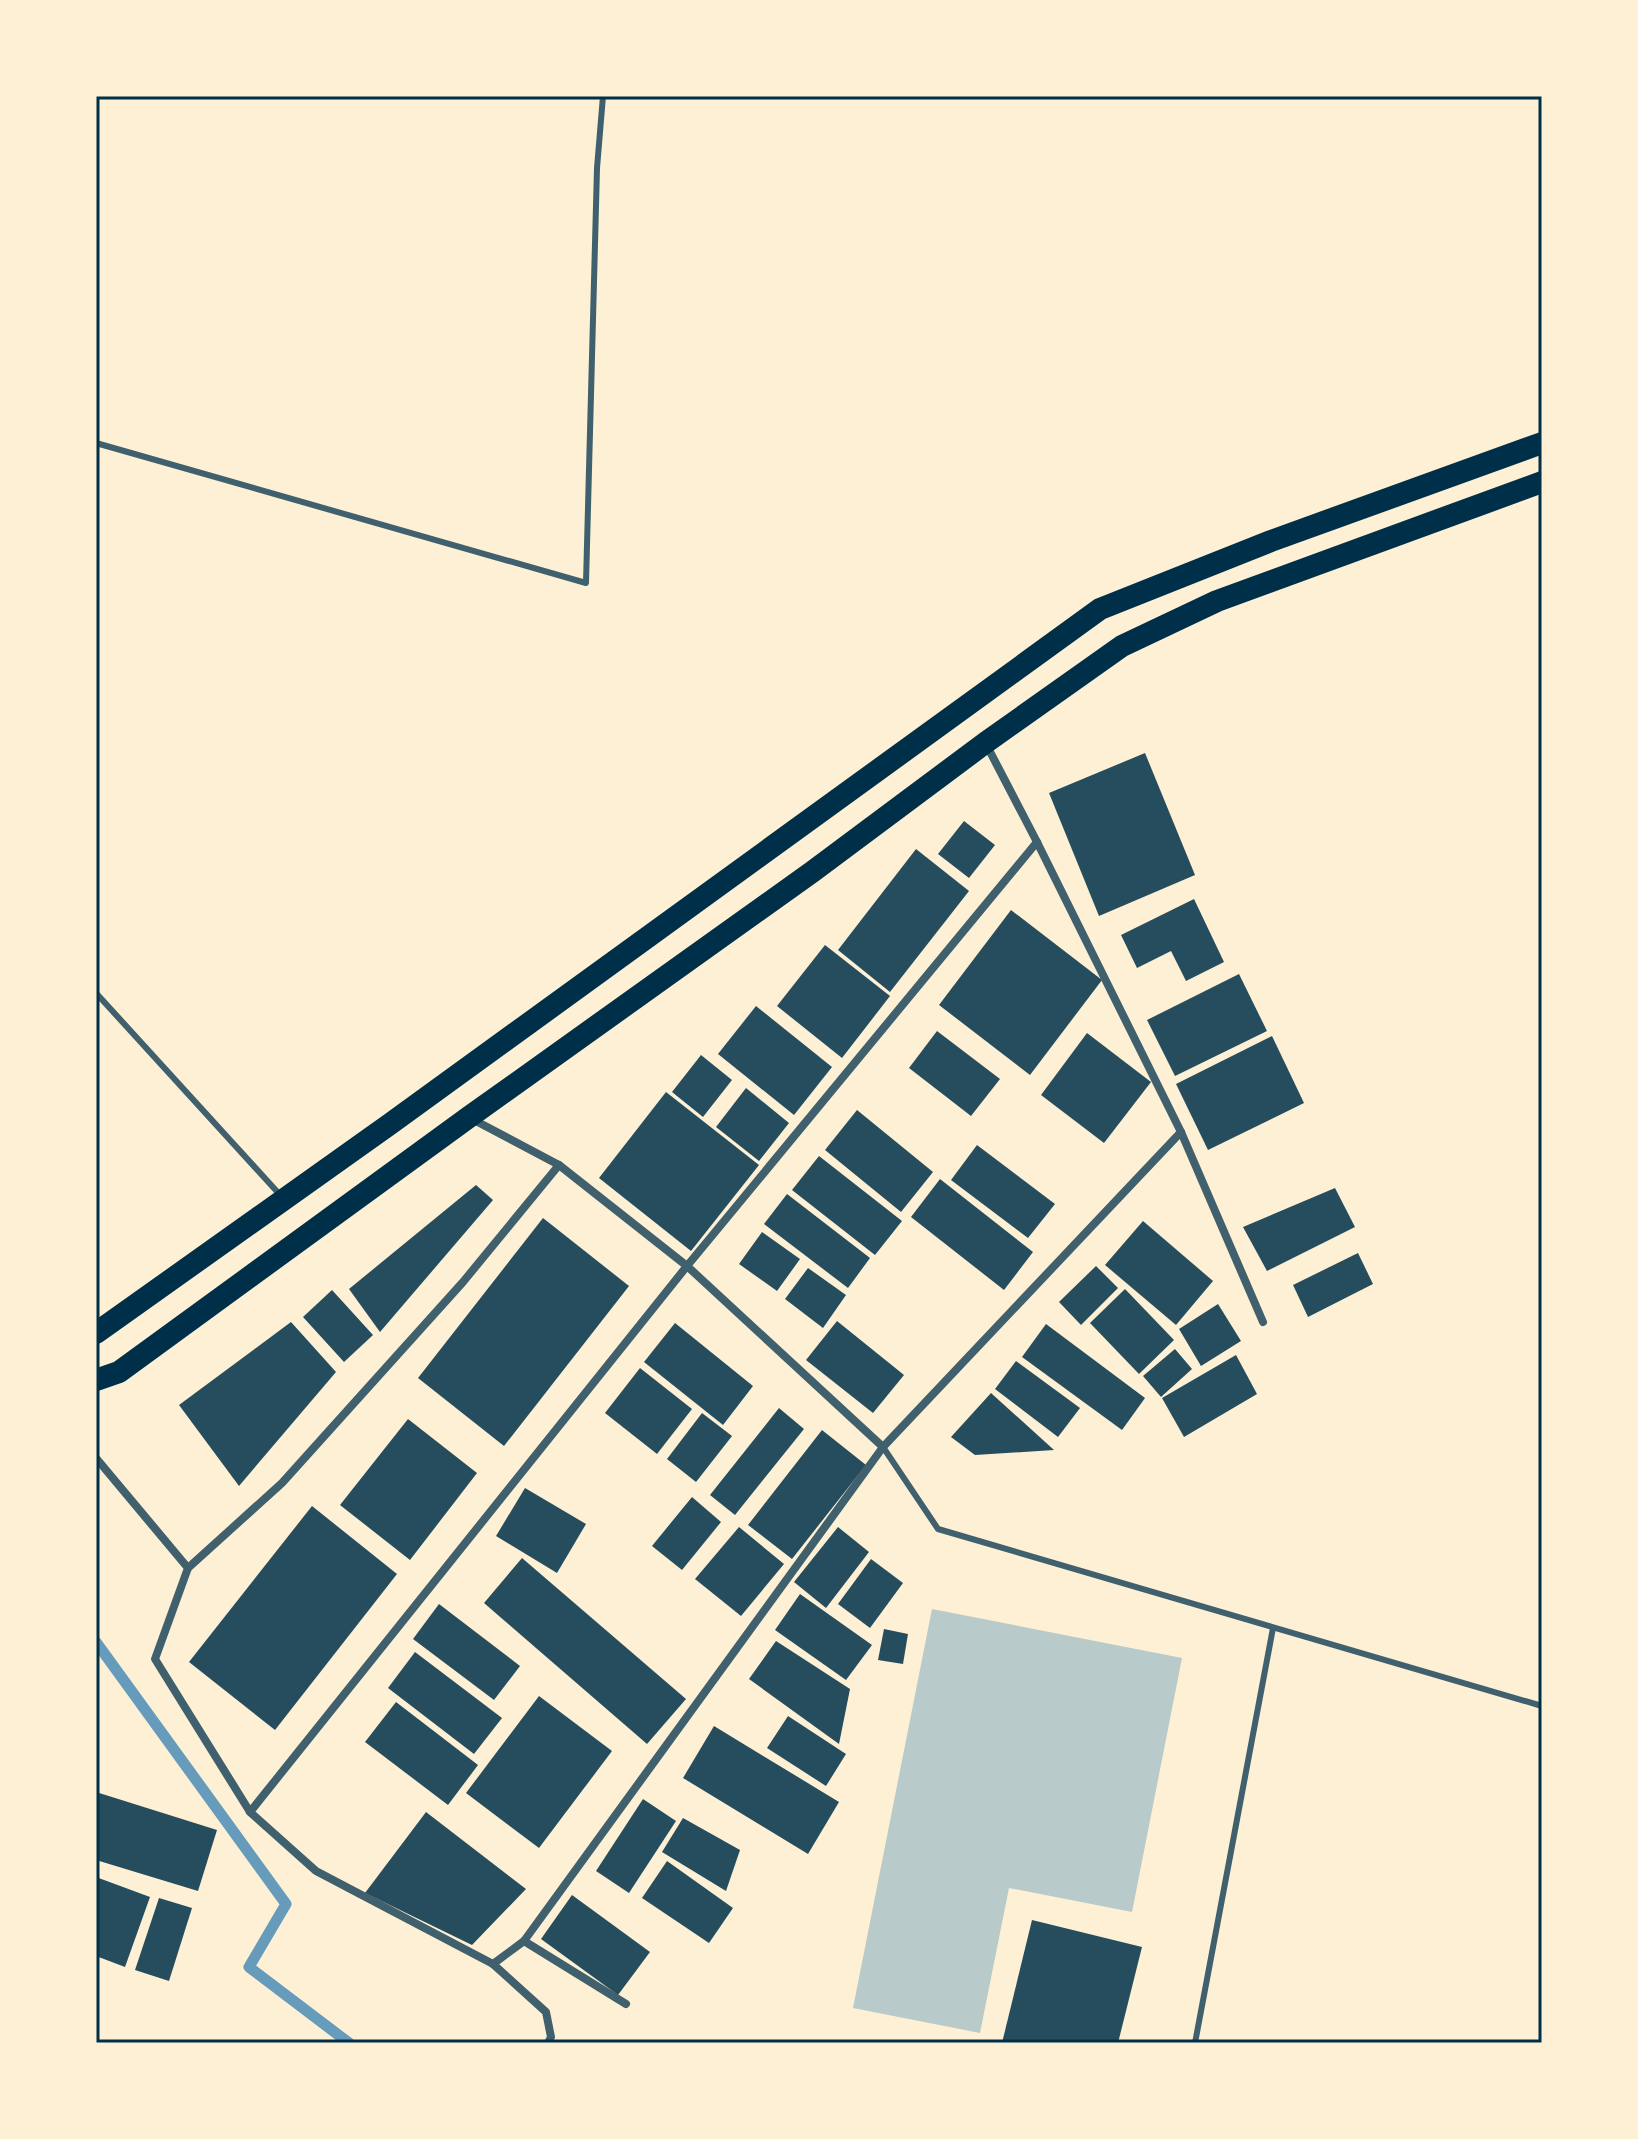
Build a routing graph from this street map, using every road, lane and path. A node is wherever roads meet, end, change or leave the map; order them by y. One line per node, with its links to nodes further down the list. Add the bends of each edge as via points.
1 (603, 96): 2 (lane, via 586,583)
2 (96, 443)
3 (1542, 443): 11 (highway, via 1100,609)
4 (1542, 482): 5 (highway, via 1217,601 1122,646)
5 (985, 743): 6 (street); 8 (highway)
6 (1037, 842): 9 (street); 12 (street)
7 (96, 993): 11 (lane)
8 (469, 1117): 10 (street); 15 (highway, via 119,1372)
9 (1181, 1132): 13 (street); 16 (street)
10 (559, 1165): 12 (street); 18 (street, via 463,1282 282,1483)
11 (284, 1199): 14 (highway)
12 (687, 1266): 16 (street); 21 (street)
13 (1263, 1322)
14 (96, 1333)
15 (96, 1380)
16 (883, 1447): 19 (lane, via 938,1529); 22 (street)
17 (96, 1458): 18 (street)
18 (188, 1568): 21 (street, via 155,1659)
19 (1273, 1628): 20 (lane); 26 (lane)
20 (1542, 1706)
21 (250, 1812): 23 (street, via 316,1871)
22 (524, 1941): 23 (street); 24 (street)
23 (493, 1964): 25 (street, via 546,2012)
24 (626, 2004)
25 (548, 2043)
26 (1195, 2043)

